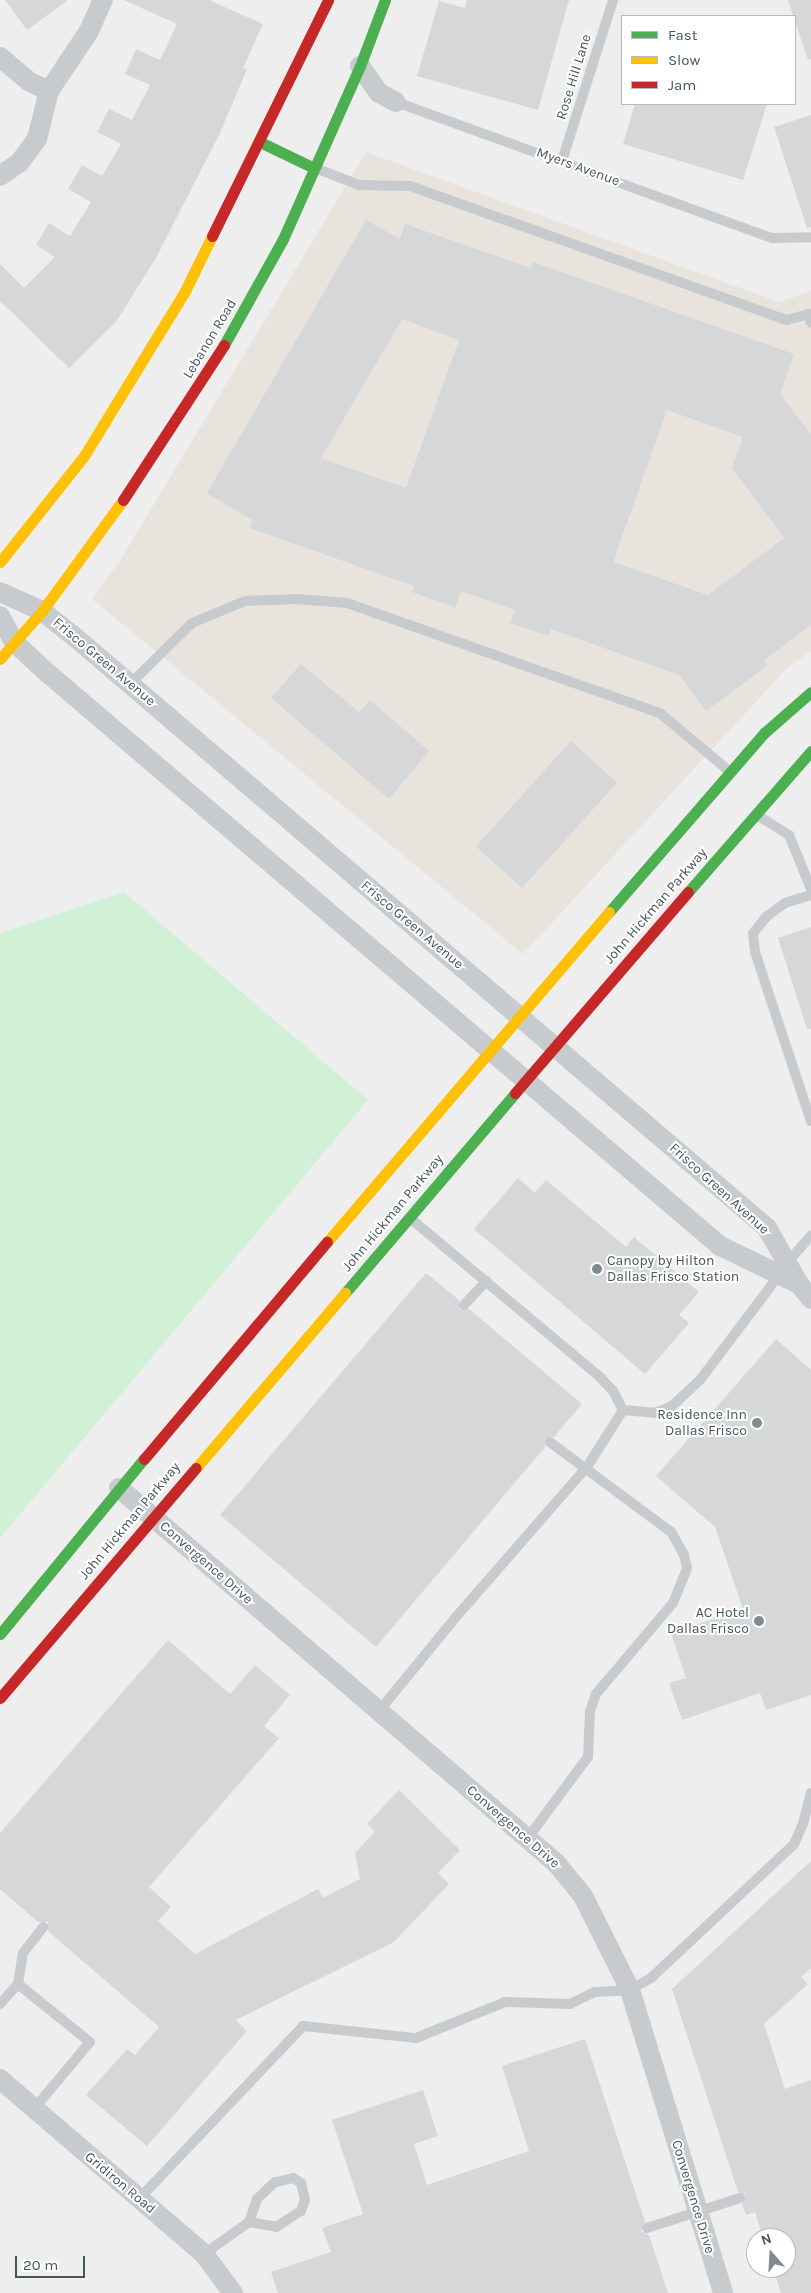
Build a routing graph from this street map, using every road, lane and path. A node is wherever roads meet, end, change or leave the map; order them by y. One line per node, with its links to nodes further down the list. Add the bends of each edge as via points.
1 (103, 0): 7 (street, via 89,31)
2 (328, 0): 9 (street)
3 (385, 0): 6 (street, Lebanon Road)
4 (613, 0): 10 (lane, Rose Hill Lane)
5 (0, 57): 7 (street, via 30,82)
6 (360, 66): 8 (street, Myers Avenue, via 379,93); 11 (street, Lebanon Road)
7 (49, 91): 12 (street, via 37,139 20,162)
8 (396, 102): 10 (lane, Myers Avenue)
9 (260, 142): 11 (street); 15 (street, via 185,291 84,456)
10 (562, 162): 13 (lane, Myers Avenue, via 772,238)
11 (314, 168): 14 (lane, via 359,184 410,186 787,320); 17 (street, Lebanon Road, via 283,239 235,330 110,520)
12 (0, 176)
13 (811, 237)
14 (810, 317)
15 (0, 562)
16 (0, 592): 17 (street, Frisco Green Avenue)
17 (42, 610): 19 (street, Lebanon Road); 21 (street, Frisco Green Avenue)
18 (0, 616): 19 (street)
19 (14, 642): 20 (street, Lebanon Road); 30 (street)
20 (0, 659)
21 (130, 684): 24 (lane, via 192,623 245,602 296,599 347,603 660,713); 28 (street, Frisco Green Avenue)
22 (811, 692): 24 (street, John Hickman Parkway, via 764,733)
23 (811, 751): 25 (street, John Hickman Parkway)
24 (730, 772): 28 (street, John Hickman Parkway)
25 (755, 814): 26 (lane, via 789,835); 29 (street, John Hickman Parkway)
26 (811, 889)
27 (811, 895): 32 (lane, via 785,904 767,916 753,933 755,952)
28 (518, 1015): 29 (street, Frisco Green Avenue); 30 (street, John Hickman Parkway)
29 (555, 1047): 31 (street, John Hickman Parkway); 35 (street, Frisco Green Avenue, via 767,1228)
30 (488, 1050): 31 (street); 42 (street, John Hickman Parkway)
31 (526, 1081): 33 (street, John Hickman Parkway); 35 (street, via 720,1246)
32 (811, 1121)
33 (409, 1217): 36 (lane); 43 (street, John Hickman Parkway)
34 (811, 1235): 35 (lane)
35 (783, 1269): 37 (street); 39 (lane, via 700,1380 672,1406 656,1413)
36 (486, 1281): 38 (lane); 39 (lane, via 600,1377 613,1391)
37 (805, 1292)
38 (464, 1305)
39 (623, 1410): 41 (lane)
40 (550, 1442): 41 (lane)
41 (585, 1469): 46 (lane, via 456,1616); 48 (lane, via 671,1532 684,1554 687,1568 673,1603 596,1694 590,1711 588,1757)
42 (118, 1488): 43 (street, Convergence Drive); 44 (street, John Hickman Parkway)
43 (153, 1517): 45 (street, John Hickman Parkway); 46 (street, Convergence Drive)
44 (0, 1634)
45 (0, 1698)
46 (379, 1711): 48 (street, Convergence Drive)
47 (811, 1793): 51 (lane, via 794,1844 673,1960)
48 (527, 1838): 51 (street, Convergence Drive, via 556,1863 583,1896)
49 (43, 1927): 50 (lane, via 23,1953)
50 (18, 1984): 52 (lane); 54 (lane, via 90,2042)
51 (630, 1990): 56 (lane, via 595,1992 570,2004 504,2002 416,2038 303,2026); 57 (street, Convergence Drive)
52 (0, 2004)
53 (0, 2079): 54 (street, Gridiron Road)
54 (33, 2110): 56 (street, Gridiron Road)
55 (740, 2198): 57 (lane)
56 (139, 2199): 60 (street, Gridiron Road)
57 (696, 2211): 59 (lane); 62 (street, Convergence Drive)
58 (249, 2222): 58 (lane, via 276,2227 301,2211 305,2200 301,2183 293,2178 275,2182 256,2199); 60 (lane)
59 (647, 2228)
60 (204, 2254): 61 (street, Gridiron Road)
61 (232, 2293)
62 (723, 2293)

